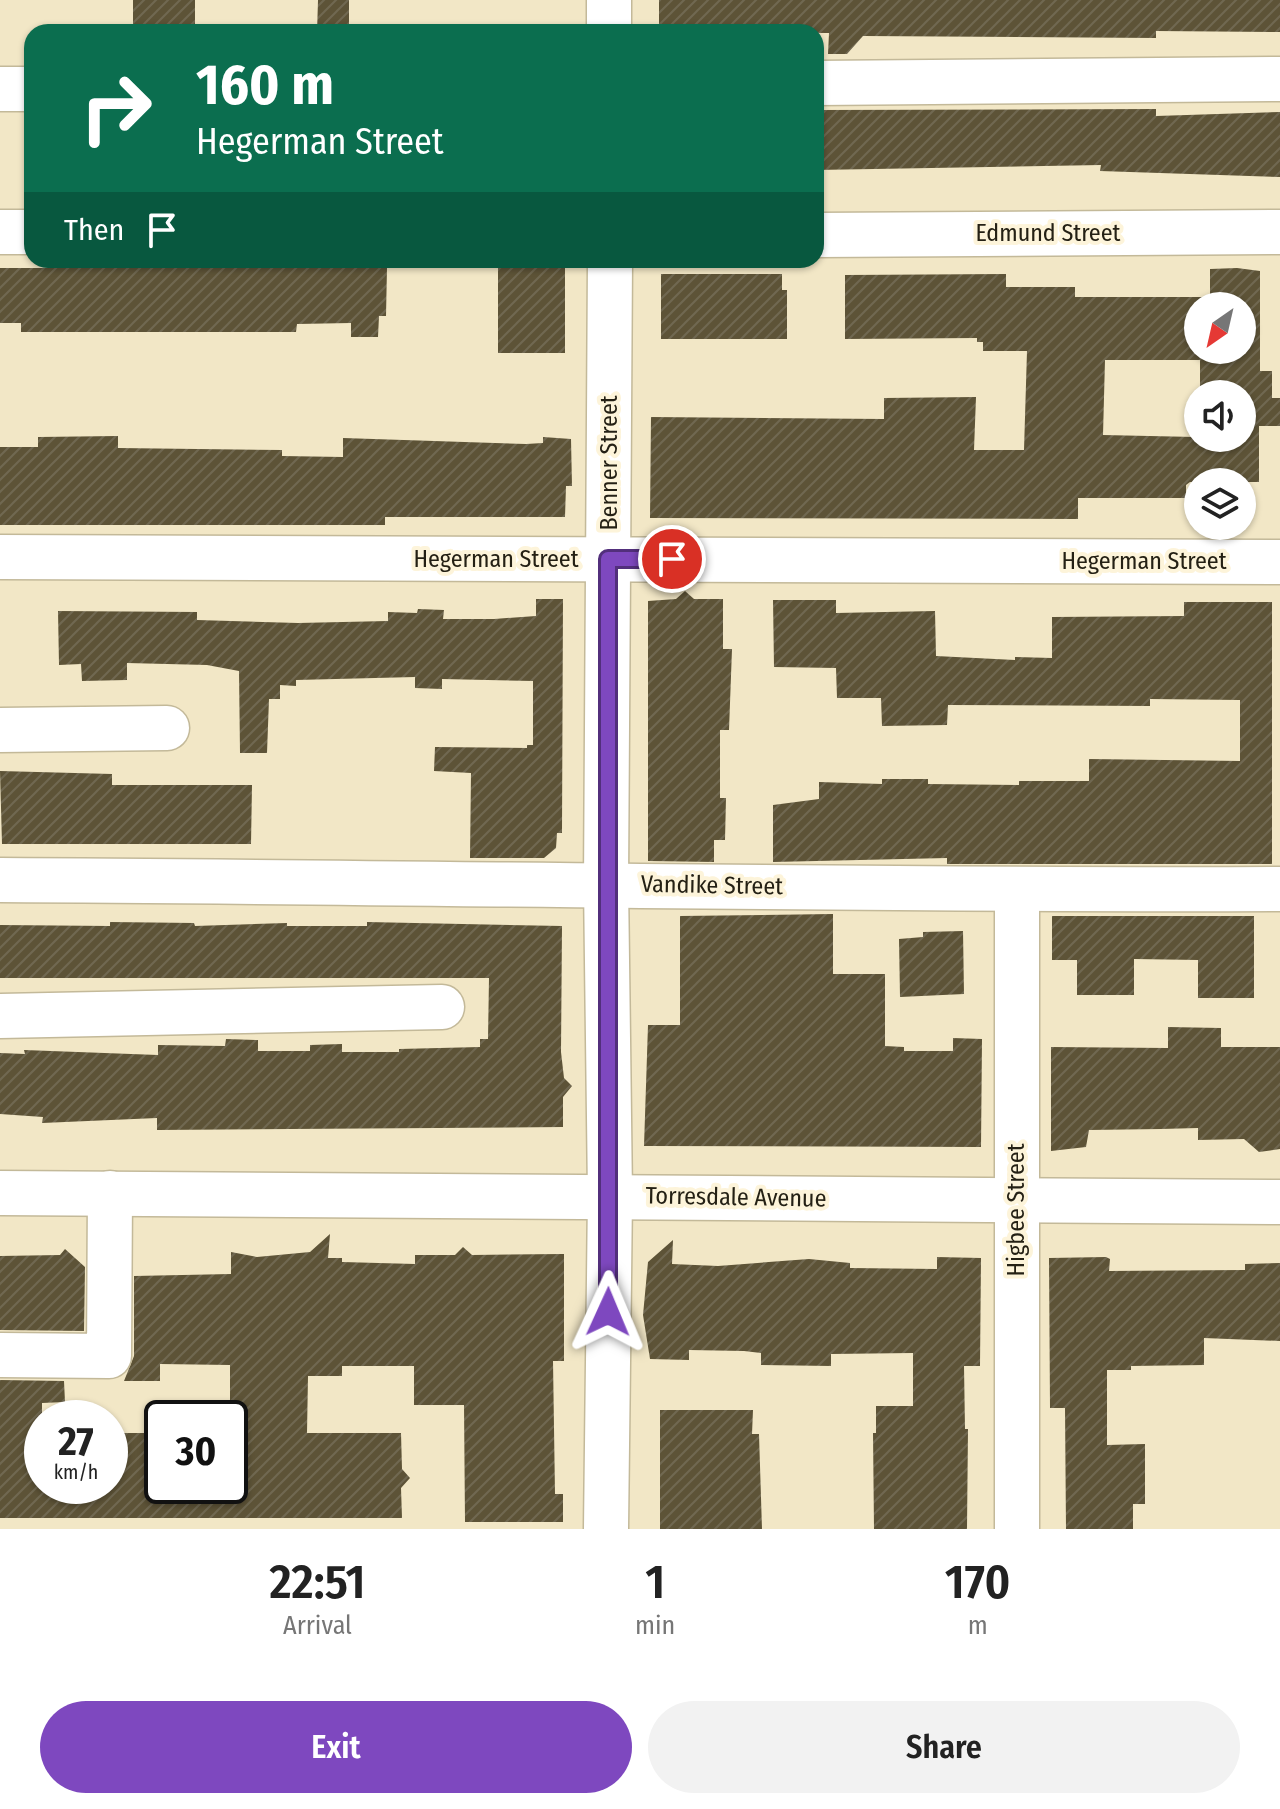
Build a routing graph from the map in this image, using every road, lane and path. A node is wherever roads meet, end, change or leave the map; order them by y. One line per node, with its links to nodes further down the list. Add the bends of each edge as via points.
1 (609, 0): 2 (street)
2 (609, 24)
3 (1280, 79): 4 (street)
4 (824, 83)
5 (0, 89): 6 (street)
6 (24, 89)
7 (0, 232): 8 (street)
8 (24, 232)
9 (1280, 232): 10 (street, Edmund Street)
10 (824, 235)
11 (610, 268): 13 (street, Benner Street)
12 (0, 557): 13 (street, Hegerman Street)
13 (608, 559): 14 (street, Hegerman Street); 18 (street, Benner Street)
14 (1280, 562)
15 (167, 728): 16 (street)
16 (0, 730)
17 (0, 880): 18 (street, Vandike Street)
18 (606, 883): 20 (street, Vandike Street); 25 (street, Benner Street)
19 (1280, 889): 20 (street, Vandike Street)
20 (1017, 890): 26 (street, Higbee Street)
21 (442, 1007): 22 (street)
22 (0, 1016)
23 (0, 1193): 24 (street, Torresdale Avenue)
24 (110, 1193): 25 (street, Torresdale Avenue); 28 (street, via 109,1356)
25 (610, 1195): 26 (street, Torresdale Avenue); 29 (street, Benner Street)
26 (1016, 1202): 27 (street, Torresdale Avenue); 30 (street, Higbee Street)
27 (1280, 1202)
28 (0, 1355)
29 (606, 1529)
30 (1017, 1529)

